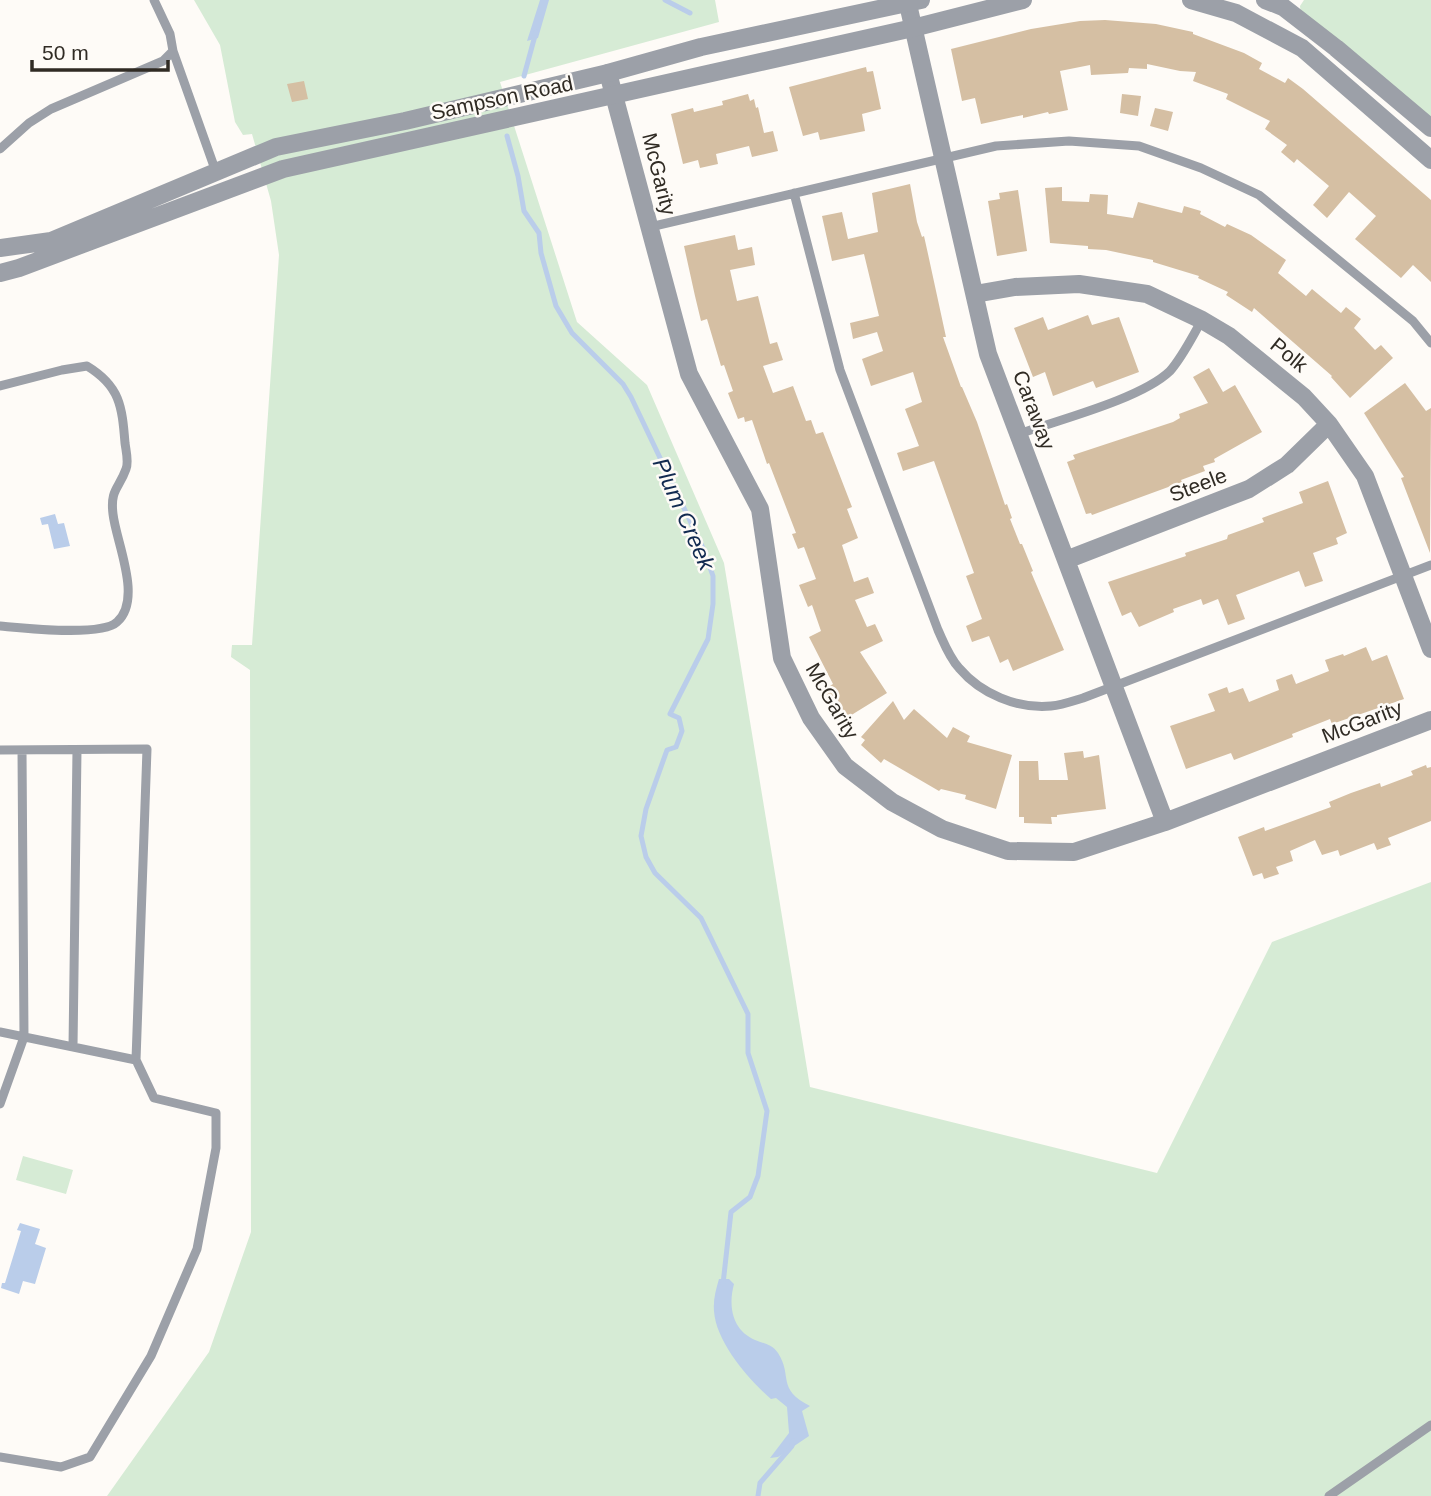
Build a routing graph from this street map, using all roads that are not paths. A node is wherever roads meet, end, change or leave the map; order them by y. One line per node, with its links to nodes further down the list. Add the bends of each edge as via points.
1 (154, 0): 9 (lane)
2 (1023, 0): 7 (street, Sampson Road)
3 (1192, 0): 8 (street, via 1236,13)
4 (1265, 0): 6 (street)
5 (912, 1): 7 (street, Caraway); 10 (street, Sampson Road, via 701,47)
6 (1286, 4): 8 (street); 12 (street)
7 (913, 28): 11 (street, Sampson Road); 14 (street, Caraway)
8 (1270, 30): 15 (street, via 1302,48)
9 (173, 51): 13 (lane, via 163,61 51,109); 16 (lane)
10 (608, 73): 11 (street, McGarity); 16 (street, Sampson Road, via 276,146)
11 (616, 96): 18 (street, McGarity); 20 (street, Sampson Road, via 283,169)
12 (1431, 128)
13 (0, 149)
14 (943, 158): 17 (lane); 21 (street, Caraway); 23 (lane, via 996,145 1069,141 1139,146 1201,168 1259,195 1413,321)
15 (1431, 160)
16 (216, 172): 19 (street, Sampson Road, via 51,241)
17 (794, 193): 18 (lane); 32 (lane, via 840,370 938,630 957,667 991,694 1037,707 1054,706)
18 (650, 228): 37 (street, McGarity, via 689,374 760,509 782,658 811,718 845,766 891,802 932,824 1008,851 1074,852)
19 (0, 248)
20 (0, 273)
21 (975, 294): 22 (street, Polk, via 1079,284 1147,294); 26 (street, Caraway, via 988,354)
22 (1202, 320): 25 (street, Polk, via 1284,380); 26 (lane, via 1170,370 1151,385)
23 (1431, 343)
24 (0, 386): 30 (lane, via 87,366 112,387 122,410 127,468 113,493 113,516 128,588 127,607 116,623 101,628)
25 (1329, 424): 27 (street, Steele, via 1287,465 1249,489); 29 (street, Polk, via 1365,476)
26 (1018, 434): 27 (street, Caraway)
27 (1066, 560): 32 (street, Caraway)
28 (1431, 565): 29 (lane)
29 (1403, 576): 31 (street, Polk); 32 (lane)
30 (0, 626)
31 (1431, 649)
32 (1114, 686): 37 (street, Caraway)
33 (1431, 720): 37 (street, McGarity)
34 (0, 750): 35 (lane)
35 (22, 750): 36 (lane); 39 (lane)
36 (77, 750): 40 (lane); 41 (lane, via 147,749)
37 (1165, 822)
38 (0, 1032): 39 (lane)
39 (24, 1037): 40 (lane); 42 (lane)
40 (73, 1047): 41 (lane)
41 (136, 1060): 44 (lane, via 154,1098 216,1113 216,1148 197,1249 151,1356 90,1457 61,1466)
42 (0, 1104)
43 (1431, 1425): 45 (lane)
44 (0, 1457)
45 (1329, 1496)

